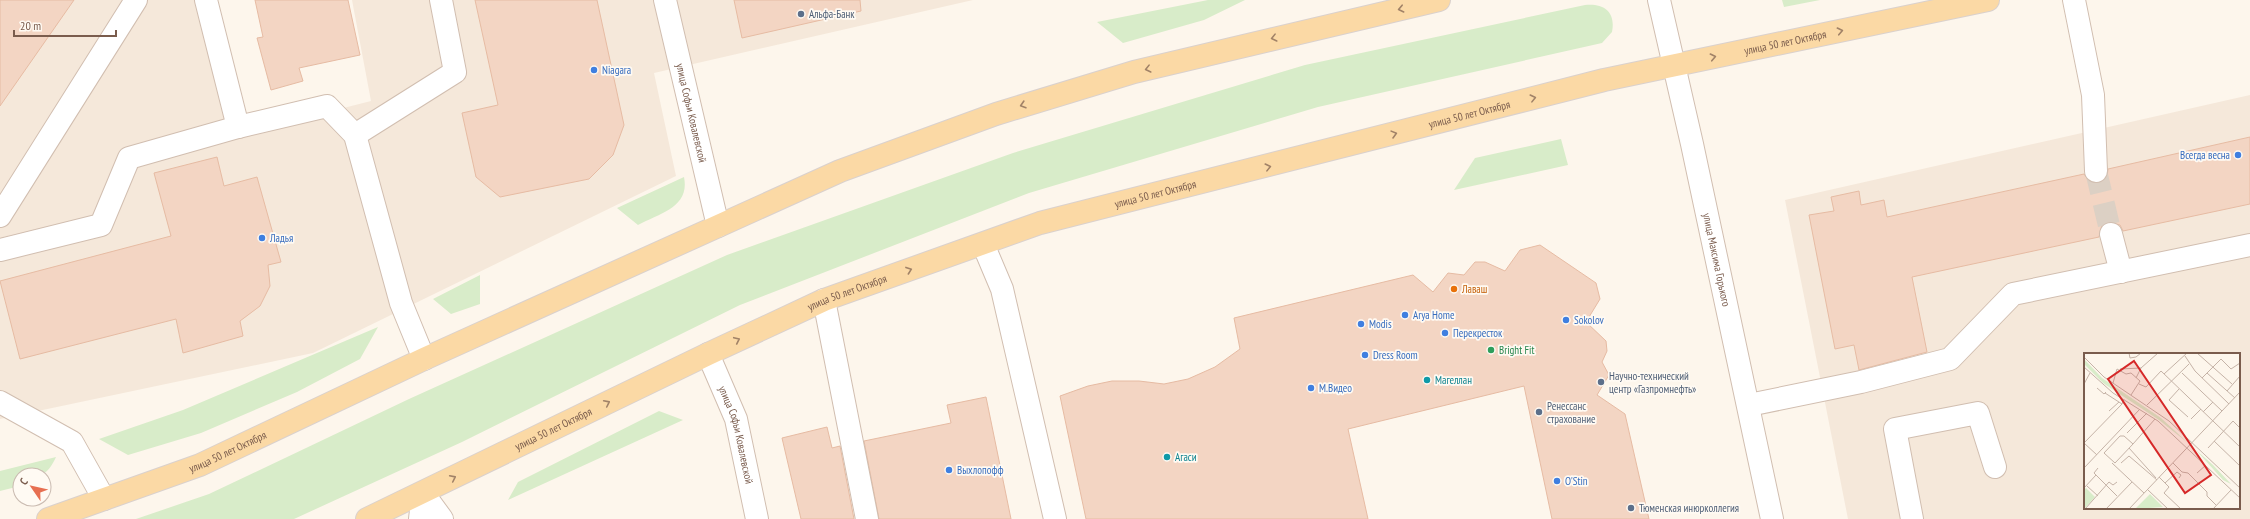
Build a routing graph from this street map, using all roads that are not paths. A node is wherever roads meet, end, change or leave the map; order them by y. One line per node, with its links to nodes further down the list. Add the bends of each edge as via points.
1 (136, 0): 13 (street)
2 (206, 0): 10 (street)
3 (441, 0): 11 (street, via 455,72)
4 (665, 0): 14 (street, улица Софьи Ковалевской)
5 (1439, 0): 14 (main road, улица 50 лет Октября, one-way to 14, via 1134,72 996,114 840,171)
6 (1659, 0): 9 (street, улица Максима Горького)
7 (1988, 0): 9 (main road, улица 50 лет Октября, one-way to 7)
8 (2074, 0): 12 (street, via 2093,95)
9 (1675, 65): 16 (main road, улица 50 лет Октября, one-way to 9, via 1040,223 1604,80); 24 (street, улица Максима Горького)
10 (238, 128): 11 (street, via 327,106); 18 (street, via 129,158 101,225)
11 (355, 135): 22 (street, via 401,303)
12 (2096, 171)
13 (0, 216)
14 (718, 226): 22 (main road, улица 50 лет Октября)
15 (2111, 234): 19 (street)
16 (983, 244): 20 (main road, улица 50 лет Октября, one-way to 16); 34 (street, via 1002,289)
17 (2250, 245): 19 (street)
18 (0, 250)
19 (2121, 272): 24 (street, via 2013,294 1950,359 1860,382)
20 (824, 300): 21 (main road, улица 50 лет Октября, one-way to 20); 33 (street)
21 (708, 354): 26 (main road, улица 50 лет Октября, one-way to 21); 32 (street, улица Софьи Ковалевской, via 736,420)
22 (424, 359): 27 (main road, улица 50 лет Октября, via 200,465)
23 (0, 402): 27 (street, via 72,442)
24 (1749, 405): 35 (street, улица Максима Горького)
25 (1995, 467): 36 (street, via 1978,413 1895,429)
26 (423, 493): 29 (main road, улица 50 лет Октября); 30 (street); 31 (street)
27 (104, 499): 28 (main road, улица 50 лет Октября)
28 (48, 519)
29 (367, 519)
30 (420, 519)
31 (442, 519)
32 (757, 519)
33 (867, 519)
34 (1055, 519)
35 (1772, 519)
36 (1912, 519)

